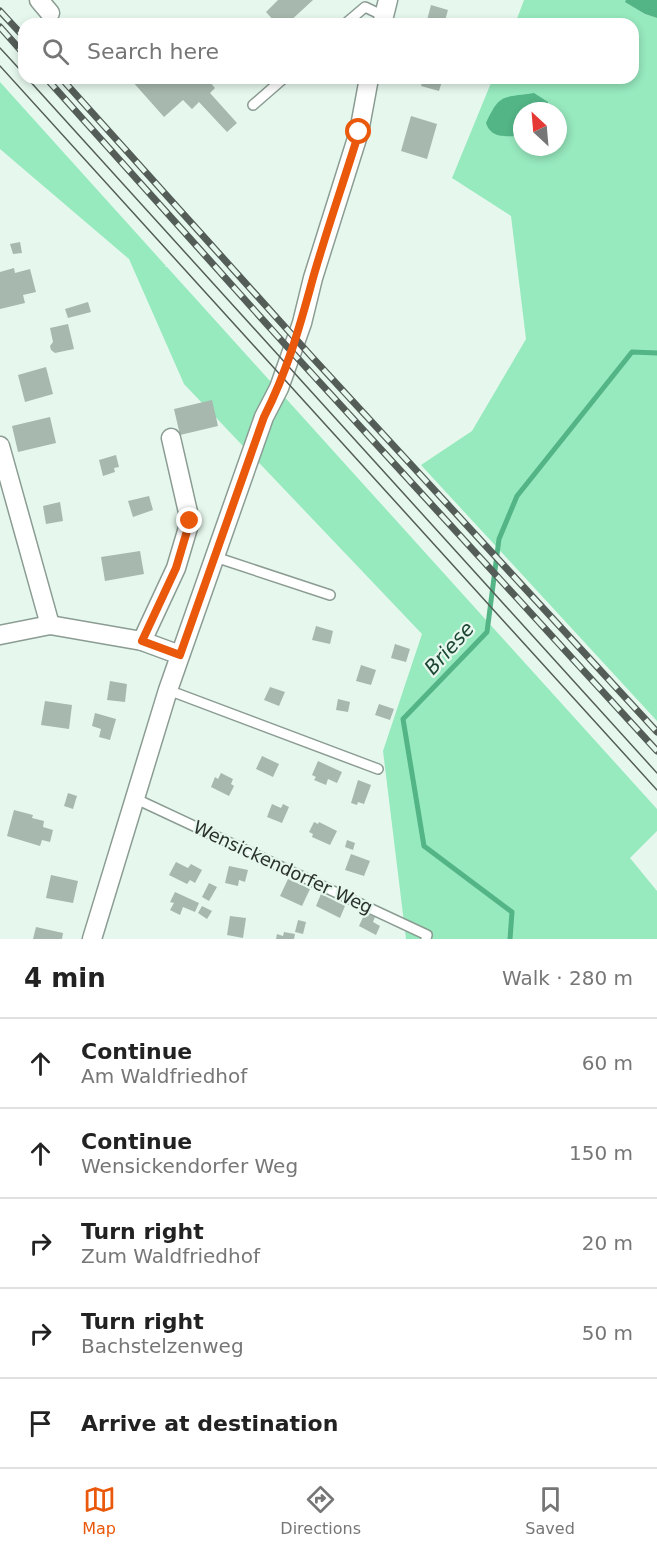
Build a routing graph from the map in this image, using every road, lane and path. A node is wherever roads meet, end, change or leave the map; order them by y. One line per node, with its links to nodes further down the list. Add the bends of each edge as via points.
1 (364, 3): 2 (lane); 3 (lane)
2 (385, 13)
3 (350, 18)
4 (277, 84): 6 (lane)
5 (368, 84): 9 (street, via 359,132 302,323)
6 (253, 105)
7 (171, 438): 13 (street, via 190,521 176,568)
8 (0, 446): 11 (street)
9 (215, 557): 10 (lane); 14 (street)
10 (330, 595)
11 (50, 625): 12 (street); 13 (street)
12 (0, 635)
13 (142, 641): 14 (street)
14 (180, 655): 15 (street)
15 (168, 690): 16 (lane); 17 (street)
16 (378, 769)
17 (134, 798): 18 (street); 19 (lane, Wensickendorfer Weg, via 427,935)
18 (92, 939)
19 (426, 939)

